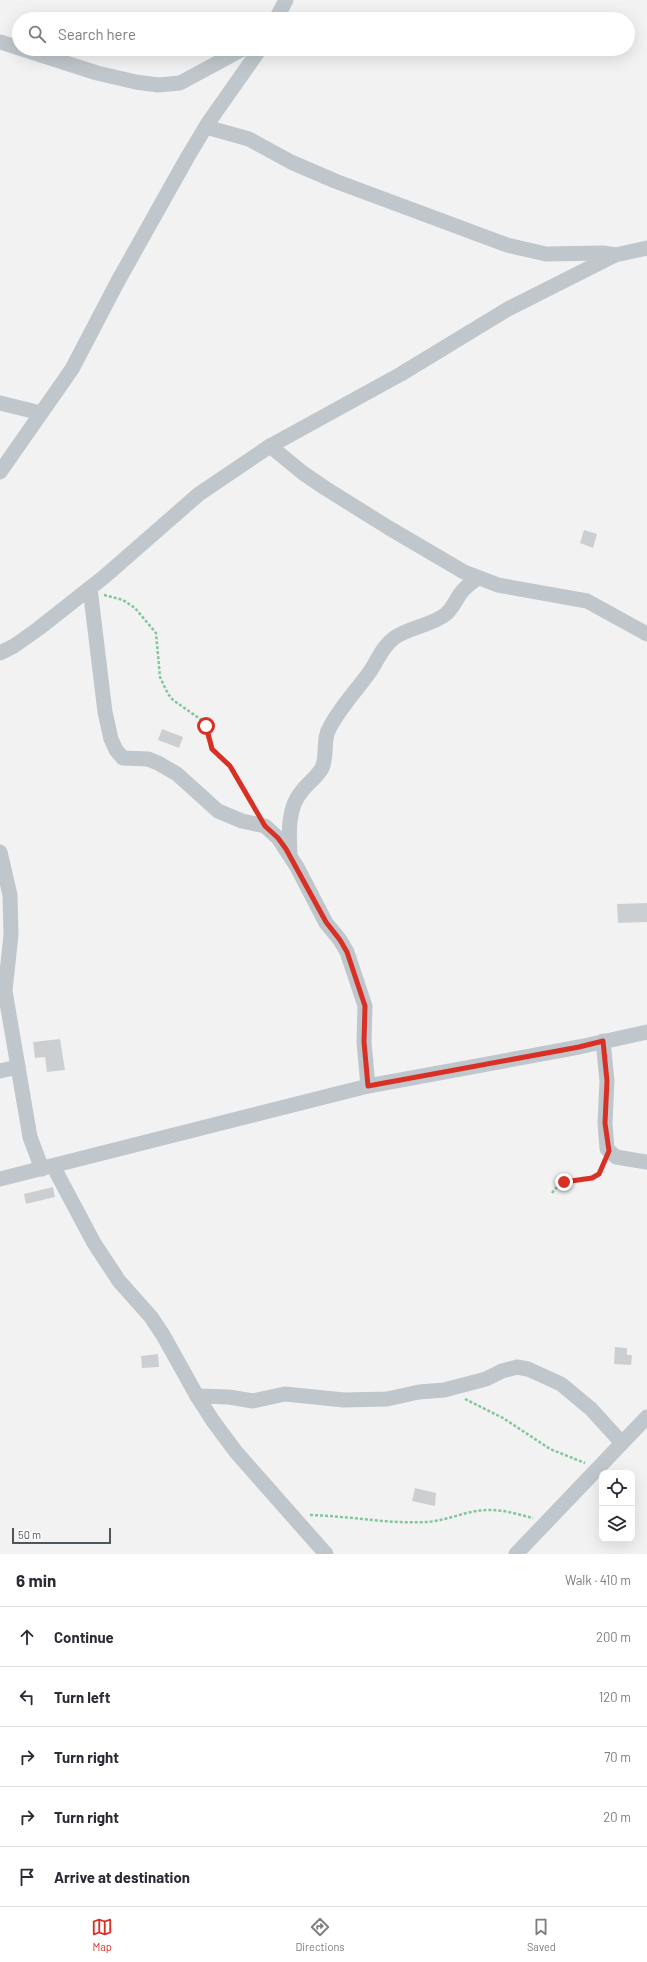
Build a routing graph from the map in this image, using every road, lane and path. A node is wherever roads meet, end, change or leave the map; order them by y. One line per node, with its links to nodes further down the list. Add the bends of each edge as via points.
1 (286, 0): 2 (street)
2 (280, 12)
3 (0, 42): 4 (street)
4 (12, 46)
5 (44, 56): 6 (street, via 97,73 163,85 180,83)
6 (230, 56)
7 (255, 56): 8 (street)
8 (206, 127): 10 (street, via 249,138 291,162 335,181 508,244 546,254); 12 (street, via 72,369)
9 (647, 248): 10 (street)
10 (615, 255): 13 (street, via 508,309 401,374)
11 (0, 403): 12 (street)
12 (41, 413): 14 (street)
13 (270, 446): 15 (street, via 303,473 389,528); 16 (street, via 199,494)
14 (0, 472)
15 (478, 578): 17 (street, via 498,585 587,601); 21 (street, via 461,592 447,613 395,637 388,643 337,715 326,736 322,767 300,792 292,812 289,833)
16 (90, 593): 18 (street); 19 (path, via 123,600 149,622 156,633 160,677 168,694 203,721 212,749 230,766); 19 (street, via 105,712 116,750 124,758 148,759 171,770 218,811 242,821)
17 (647, 634)
18 (0, 653)
19 (265, 826): 21 (street, via 278,838)
20 (0, 852): 22 (street, via 10,896 11,935 5,991)
21 (290, 855): 27 (street, via 326,922 347,952 365,1006 364,1042)
22 (5, 1023): 25 (street)
23 (644, 1034): 24 (street)
24 (603, 1041): 27 (street); 28 (street, via 607,1081 605,1123)
25 (18, 1067): 26 (street); 30 (street, via 30,1137)
26 (0, 1071)
27 (368, 1086): 30 (street)
28 (609, 1151): 29 (street, via 616,1157); 32 (path, via 599,1174 592,1178 564,1182)
29 (647, 1162)
30 (48, 1168): 31 (street); 34 (street, via 118,1281 163,1334)
31 (0, 1179)
32 (552, 1193)
33 (444, 1390): 34 (street, via 419,1392 387,1400 344,1400 284,1394 253,1401); 36 (street, via 486,1379 517,1367 528,1369 561,1384 579,1397); 37 (path, via 503,1418 550,1449)
34 (197, 1396): 38 (street, via 236,1452)
35 (647, 1417): 36 (street)
36 (622, 1443): 37 (street)
37 (598, 1468): 39 (street)
38 (292, 1514): 39 (path, via 425,1522 475,1511 492,1510); 40 (street)
39 (548, 1521): 41 (street)
40 (326, 1554)
41 (516, 1554)

